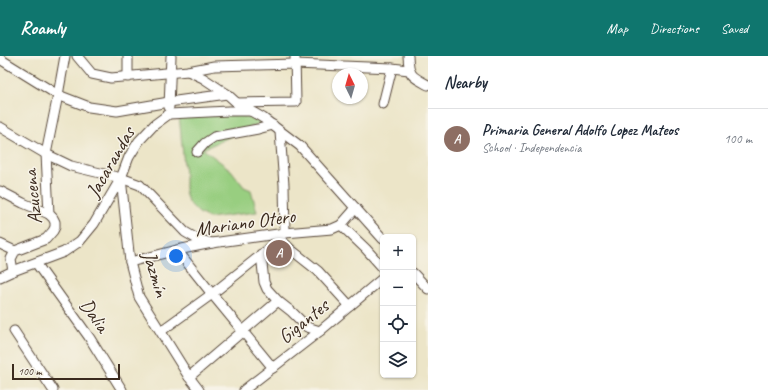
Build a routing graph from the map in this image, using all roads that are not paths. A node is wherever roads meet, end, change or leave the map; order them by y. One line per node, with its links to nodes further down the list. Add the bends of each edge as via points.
1 (64, 56): 15 (street, Azucena)
2 (77, 56): 12 (street, via 92,74 111,78)
3 (128, 56): 12 (street)
4 (170, 56): 11 (street)
5 (408, 56): 9 (street)
6 (0, 60): 15 (street)
7 (294, 60): 8 (street); 10 (street, via 214,66); 17 (street, via 296,102)
8 (392, 68): 9 (street); 18 (street)
9 (409, 70): 13 (street, via 414,77)
10 (188, 71): 11 (street); 14 (street)
11 (170, 72): 12 (street); 16 (street)
12 (128, 77)
13 (428, 85)
14 (227, 94): 16 (street); 17 (street)
15 (58, 95): 16 (street, via 89,107 117,111); 25 (street, Azucena)
16 (169, 102): 20 (street)
17 (238, 103): 19 (street)
18 (383, 104)
19 (250, 111): 20 (street); 21 (street)
20 (169, 114): 26 (street, Jacarandas, via 139,141)
21 (272, 125): 23 (street); 24 (street, via 214,137)
22 (0, 127): 25 (street)
23 (280, 132): 28 (street, via 300,146); 31 (street)
24 (197, 152)
25 (46, 154): 26 (street, via 71,166); 29 (street, Azucena)
26 (121, 178): 34 (street, via 140,185 185,232); 38 (street, Jacarandas, via 94,224 80,241 64,252); 39 (street, Jazmín)
27 (0, 191): 29 (street)
28 (356, 208): 30 (street); 32 (street)
29 (49, 214): 36 (street, Azucena, via 55,222 55,228 46,239)
30 (341, 225): 31 (street, Mariano Otero, via 332,229); 40 (street)
31 (280, 236): 34 (street, Mariano Otero); 37 (street); 48 (street, via 289,248 318,270)
32 (380, 236)
33 (0, 244): 36 (street)
34 (212, 244): 35 (street, Mariano Otero)
35 (177, 250): 39 (street, Mariano Otero); 46 (street)
36 (15, 251): 41 (street, Azucena, via 11,259)
37 (261, 254): 46 (street); 47 (street, via 264,282)
38 (36, 262): 41 (street, Jacarandas); 56 (street, Dalia, via 89,336)
39 (130, 262): 50 (street, Jazmín, via 139,297)
40 (380, 265)
41 (13, 271): 43 (street, Jacarandas)
42 (416, 275): 45 (street)
43 (0, 277)
44 (380, 281): 48 (street, Gigantes)
45 (428, 289)
46 (212, 294): 50 (street); 51 (street)
47 (278, 301): 51 (street); 52 (street, via 307,327)
48 (350, 306): 52 (street, Gigantes)
49 (14, 331): 55 (street)
50 (161, 331): 54 (street, Jazmín)
51 (243, 331): 53 (street); 54 (street)
52 (320, 331): 53 (street, Gigantes)
53 (273, 368): 58 (street, Gigantes)
54 (190, 377): 57 (street, Jazmín)
55 (53, 390)
56 (122, 390)
57 (199, 390)
58 (244, 390)

